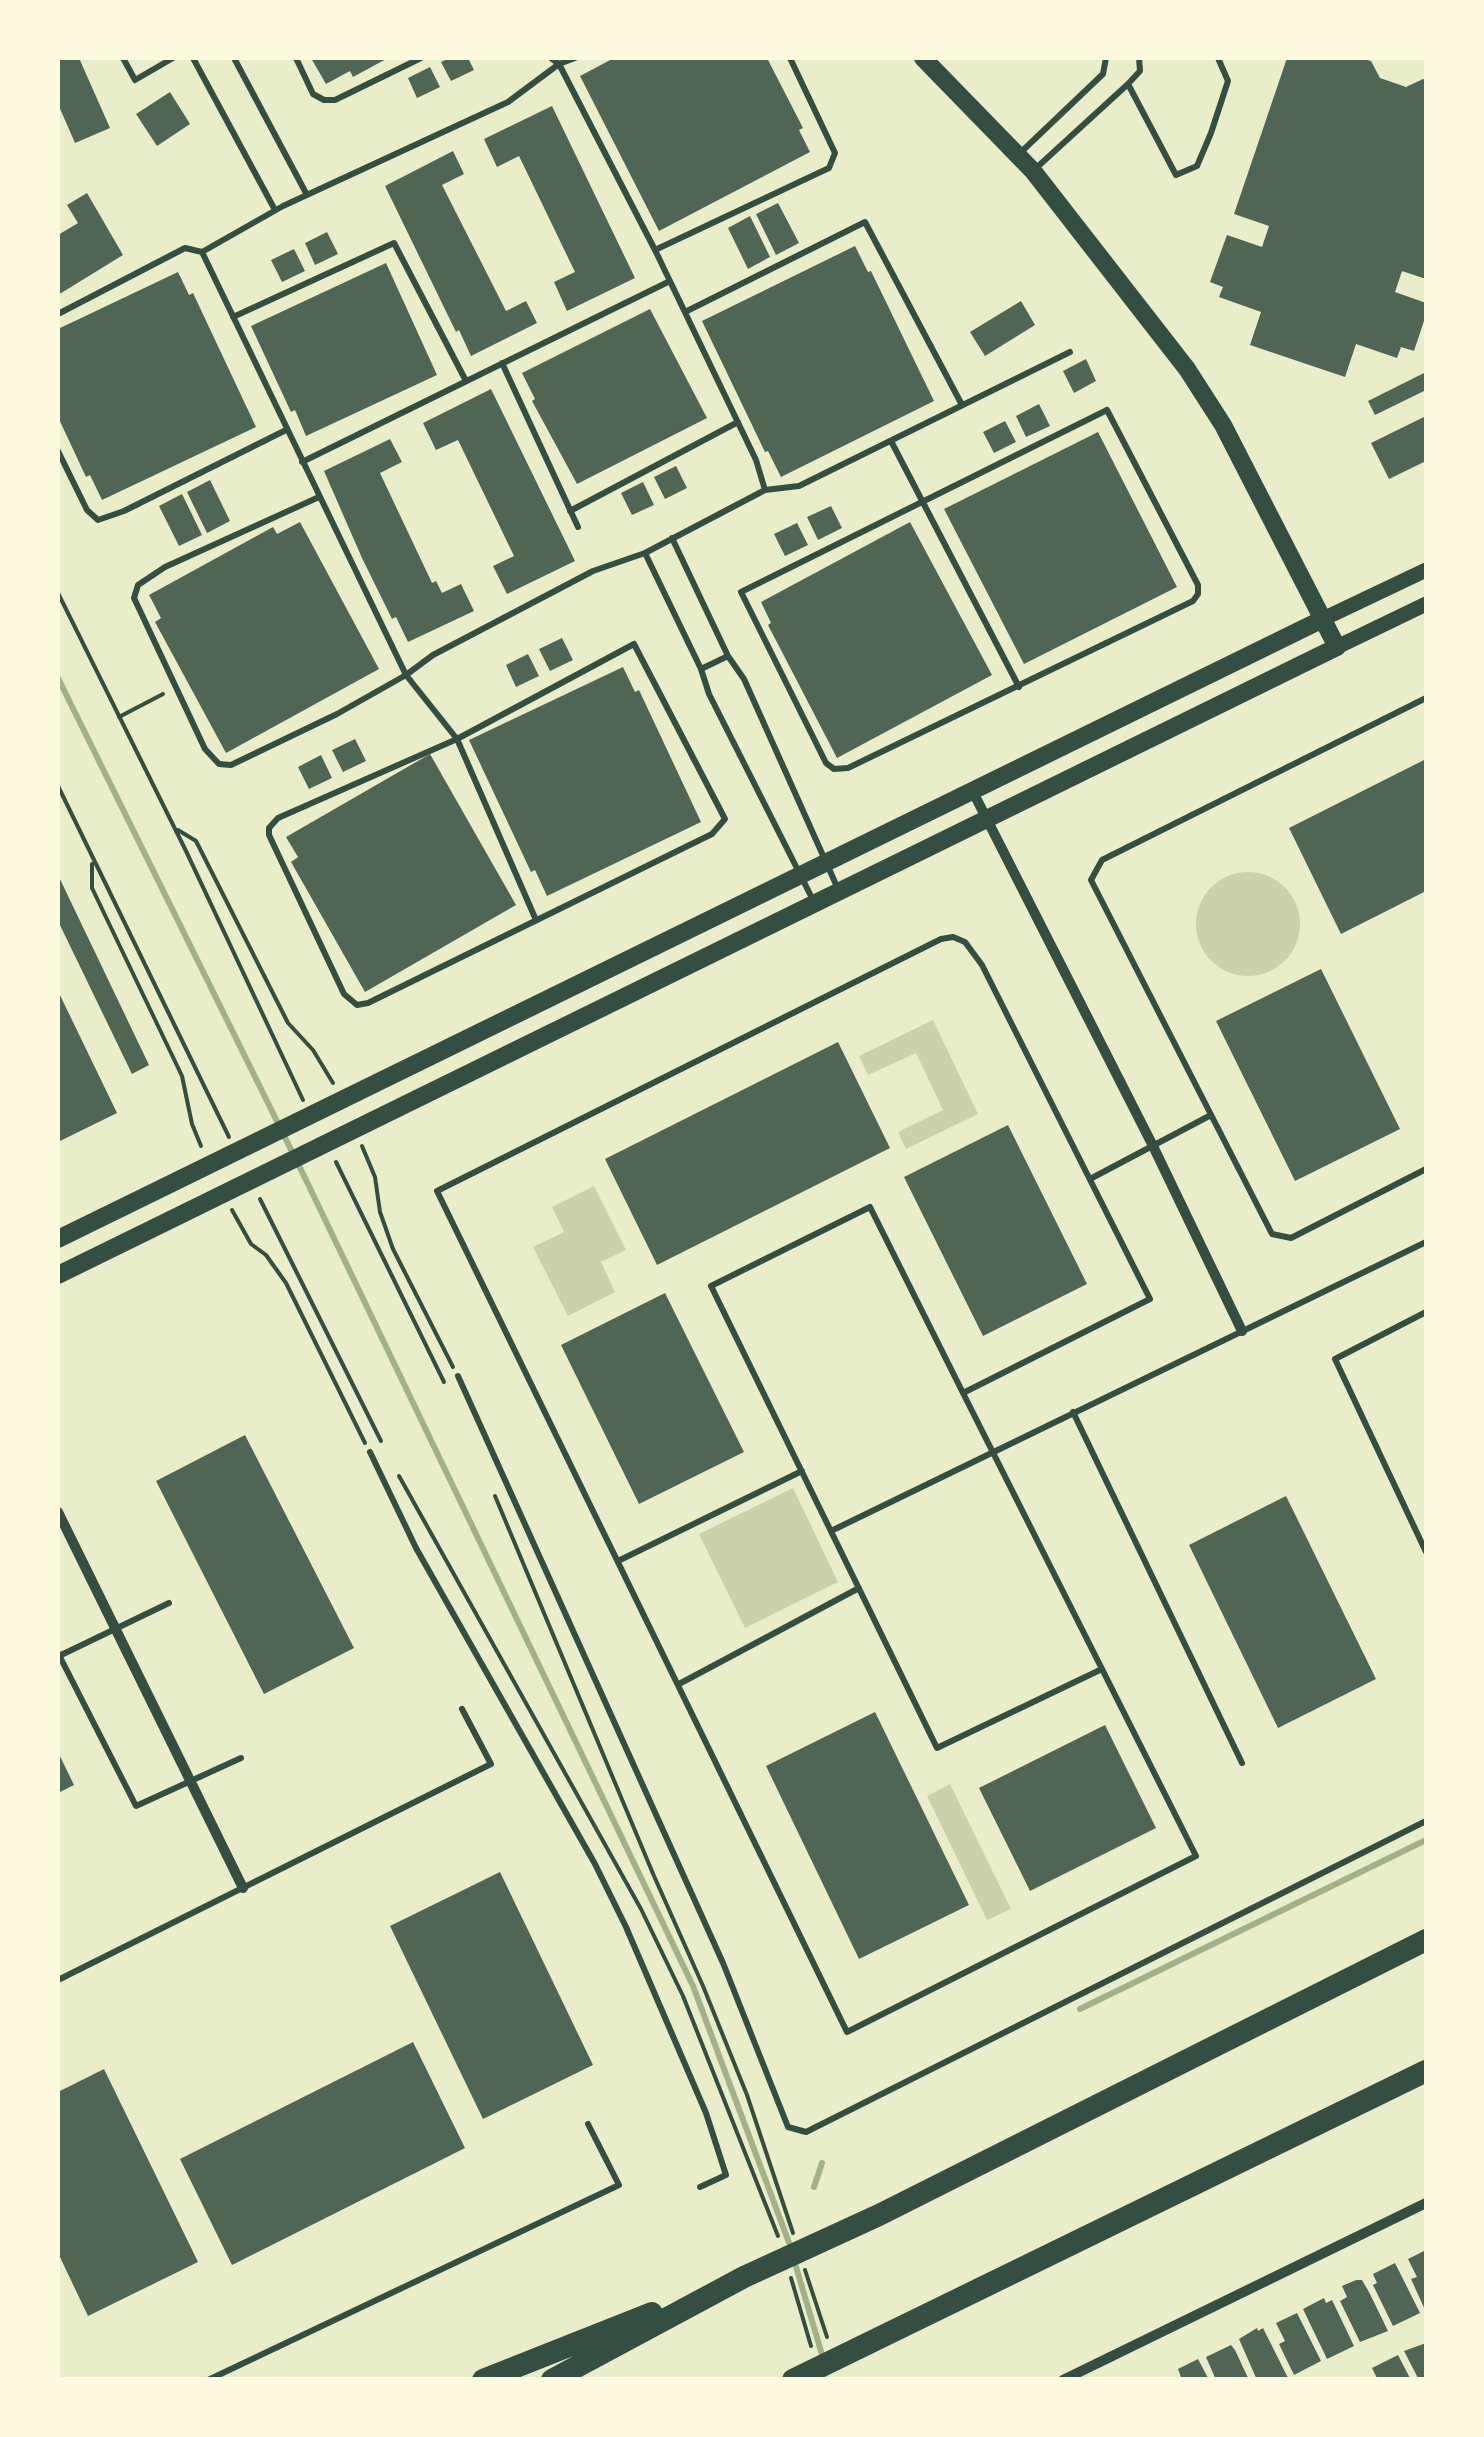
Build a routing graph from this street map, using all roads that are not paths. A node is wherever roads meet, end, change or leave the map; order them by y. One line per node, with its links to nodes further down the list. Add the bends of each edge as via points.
1 (124, 58): 2 (lane, via 134,80)
2 (173, 58)
3 (193, 58): 19 (lane)
4 (234, 58): 18 (lane)
5 (296, 58): 6 (lane, via 313,94 335,100)
6 (421, 58)
7 (551, 58): 14 (lane)
8 (574, 58): 14 (lane)
9 (790, 58): 20 (lane, via 835,153 829,168)
10 (923, 58): 16 (main road)
11 (1106, 58): 16 (lane, via 1103,74)
12 (1140, 58): 15 (lane, via 1140,71)
13 (1218, 58): 15 (lane, via 1228,81 1211,133 1197,166 1176,175)
14 (559, 64): 18 (lane, via 508,102); 20 (lane)
15 (1128, 84): 17 (lane)
16 (1019, 154): 17 (main road)
17 (1033, 171): 44 (main road, via 1187,369)
18 (306, 195): 19 (lane)
19 (276, 210): 21 (lane)
20 (655, 250): 22 (lane)
21 (202, 252): 24 (lane, via 185,248); 25 (lane)
22 (670, 281): 23 (lane); 27 (lane)
23 (685, 312): 29 (lane, via 864,222); 30 (lane)
24 (58, 314)
25 (233, 318): 28 (lane, via 394,242); 31 (lane)
26 (1070, 352): 29 (lane)
27 (502, 364): 28 (lane); 38 (lane)
28 (466, 381): 34 (lane)
29 (962, 405): 32 (lane)
30 (738, 422): 35 (lane); 38 (lane)
31 (286, 430): 33 (lane, via 98,520); 34 (lane)
32 (891, 440): 35 (lane, via 800,486); 37 (lane)
33 (58, 451)
34 (302, 462): 36 (lane)
35 (766, 490): 40 (lane)
36 (319, 497): 48 (lane); 48 (lane, via 165,566 138,585 134,598 204,749 219,764 231,764)
37 (923, 502): 49 (lane); 49 (lane, via 742,592 826,762 848,768); 49 (lane, via 1108,410 1198,584 1193,601)
38 (570, 511): 39 (lane)
39 (578, 527)
40 (672, 538): 41 (lane); 46 (lane)
41 (645, 553): 47 (lane); 48 (lane, via 593,571)
42 (1426, 570): 44 (street)
43 (1426, 604): 45 (street)
44 (1323, 618): 45 (main road); 52 (main road)
45 (1337, 647): 53 (main road)
46 (728, 656): 47 (lane); 54 (lane)
47 (702, 669): 55 (lane)
48 (406, 675): 51 (lane)
49 (1018, 686)
50 (1426, 698): 59 (lane, via 1102,860 1094,870 1091,880)
51 (456, 740): 58 (lane); 58 (lane, via 278,818 269,835 344,994 357,1004); 58 (lane, via 634,644 724,819 712,834)
52 (972, 790): 53 (street); 54 (main road)
53 (987, 818): 56 (main road); 60 (street)
54 (825, 861): 55 (main road); 56 (lane)
55 (800, 873): 57 (lane); 63 (main road, via 312,1105)
56 (839, 890): 57 (main road)
57 (814, 902): 65 (main road)
58 (536, 920)
59 (1211, 1114): 60 (lane); 61 (lane, via 1278,1236 1290,1238)
60 (1153, 1146): 62 (lane); 67 (street)
61 (1426, 1169)
62 (1090, 1179): 69 (lane, via 1150,1298); 77 (lane, via 974,951 952,937 437,1191)
63 (58, 1239)
64 (1426, 1242): 67 (lane)
65 (58, 1275)
66 (1426, 1312): 76 (lane, via 1335,1359)
67 (1242, 1330): 70 (lane)
68 (458, 1376): 88 (lane, via 723,1963 788,2127 806,2132)
69 (963, 1393): 72 (lane); 73 (lane, via 870,1208 711,1286)
70 (1073, 1412): 72 (lane); 86 (lane)
71 (370, 1452): 94 (lane, via 416,1548 626,1926 726,2174)
72 (993, 1452): 75 (lane); 82 (lane)
73 (802, 1472): 75 (lane); 77 (lane)
74 (58, 1512): 80 (street)
75 (830, 1531): 78 (lane)
76 (1426, 1552)
77 (618, 1561): 83 (lane)
78 (858, 1588): 82 (lane, via 938,1748); 83 (lane)
79 (169, 1603): 80 (lane)
80 (117, 1630): 81 (lane); 87 (street)
81 (58, 1654): 87 (lane, via 136,1806)
82 (1102, 1669): 83 (lane, via 1196,1856 847,2032)
83 (679, 1684)
84 (462, 1709): 89 (lane, via 491,1764)
85 (241, 1758): 87 (lane)
86 (1242, 1763)
87 (190, 1781): 89 (street)
88 (1426, 1821)
89 (243, 1888): 91 (lane)
90 (1426, 1940): 96 (highway)
91 (58, 1980)
92 (1426, 2071): 100 (highway)
93 (588, 2124): 97 (lane, via 619,2185)
94 (700, 2187)
95 (1426, 2203): 101 (street)
96 (744, 2277): 98 (highway); 99 (highway)
97 (208, 2380)
98 (484, 2380)
99 (552, 2380)
100 (793, 2380)
101 (1063, 2380)

